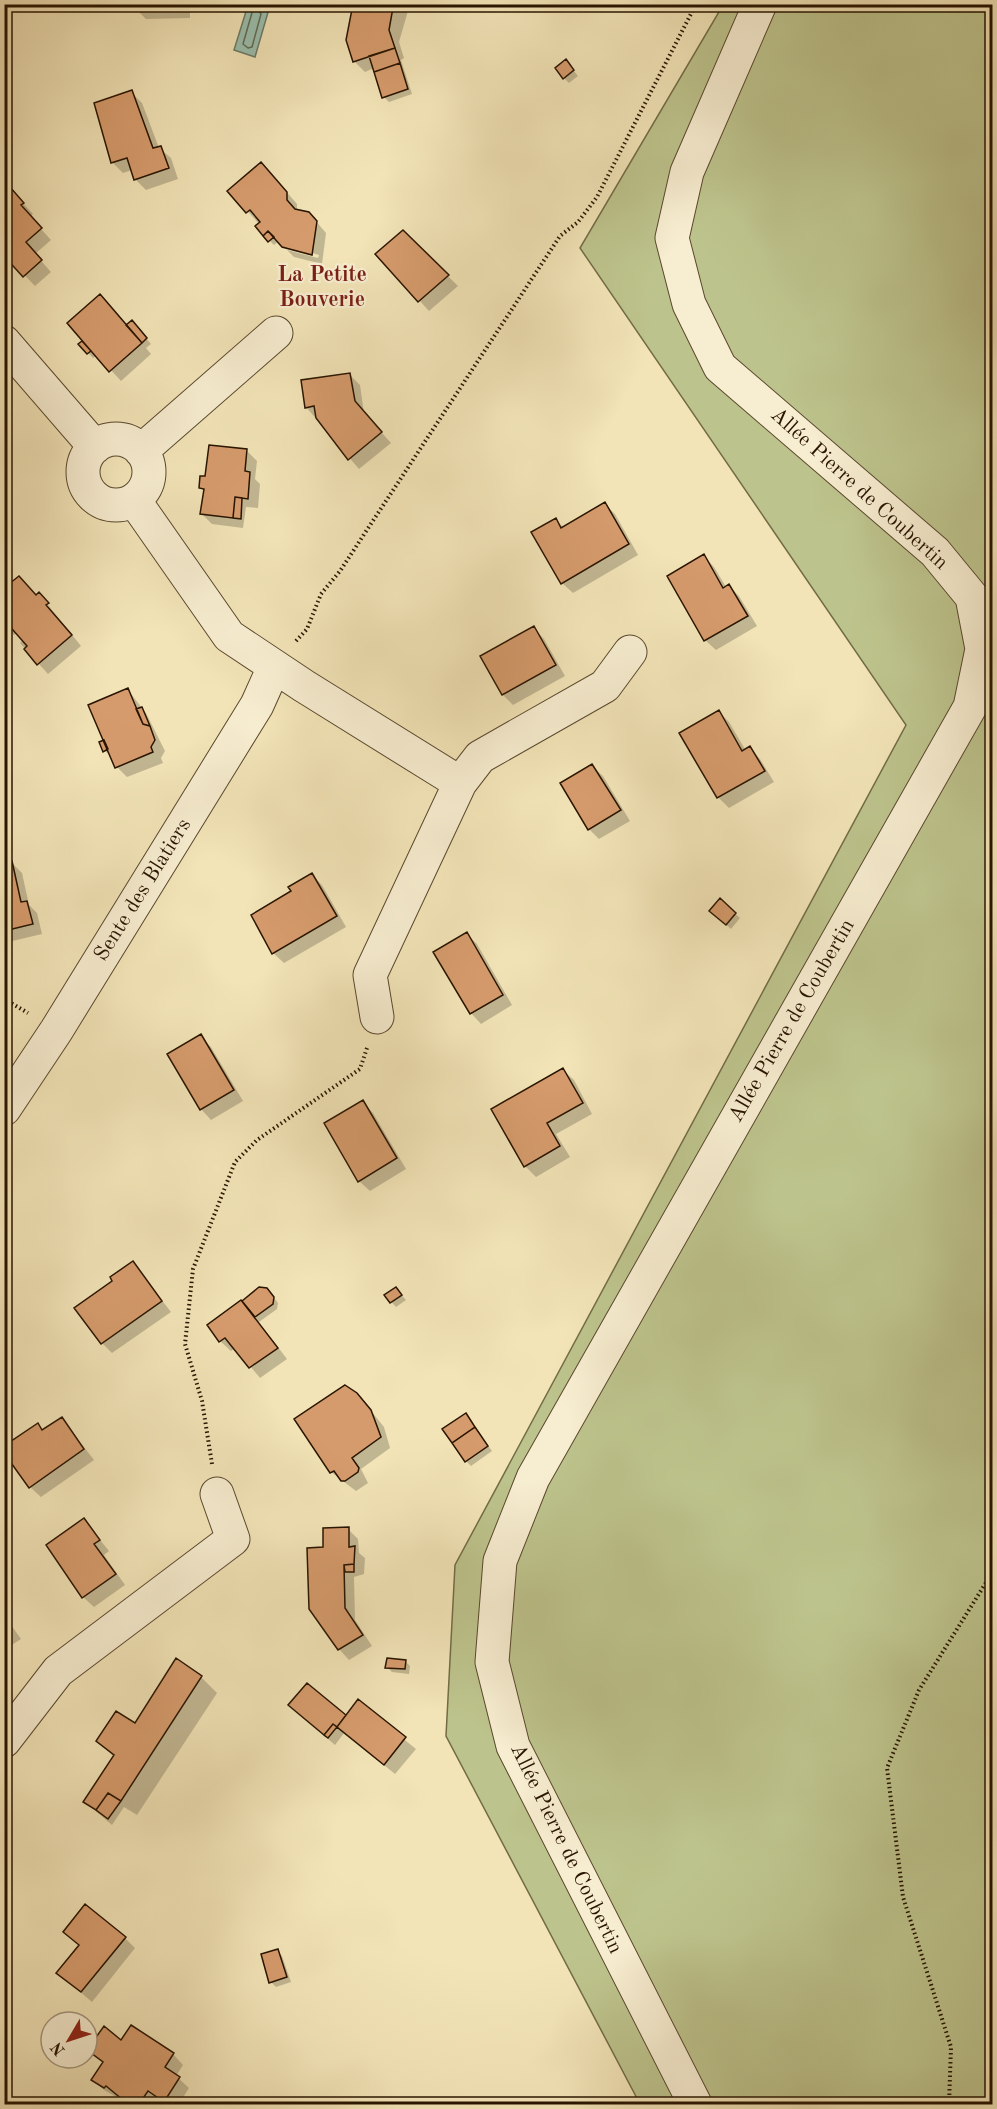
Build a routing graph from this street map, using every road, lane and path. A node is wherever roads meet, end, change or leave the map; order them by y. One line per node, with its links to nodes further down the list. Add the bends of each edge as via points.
1 (696, 4): 9 (path, via 597,197 578,222 560,236 340,571 321,594 307,629)
2 (760, 4): 16 (street, Allée Pierre de Coubertin, via 687,172 672,238 689,304 720,367 935,552 972,597 982,649 970,707 534,1478 500,1561 492,1662 513,1746)
3 (276, 333): 6 (street)
4 (4, 342): 5 (street)
5 (95, 447): 6 (street, via 119,439); 7 (street, via 84,463 83,473 90,492 106,503 125,504)
6 (141, 451): 7 (street, via 149,471 147,482)
7 (134, 500): 9 (street, via 230,636)
8 (630, 652): 10 (street, via 605,686 480,757)
9 (274, 667): 10 (street); 12 (street, Sente des Blatiers, via 257,705)
10 (460, 783): 11 (street, via 370,975)
11 (377, 1017): 13 (path, via 360,1069 257,1140 235,1162 193,1269 185,1344 202,1401)
12 (4, 1109)
13 (217, 1494): 15 (street, via 234,1539 58,1671)
14 (993, 1573): 17 (path, via 919,1690 887,1768 903,1897 951,2047)
15 (4, 1741)
16 (695, 2104)
17 (949, 2104)

